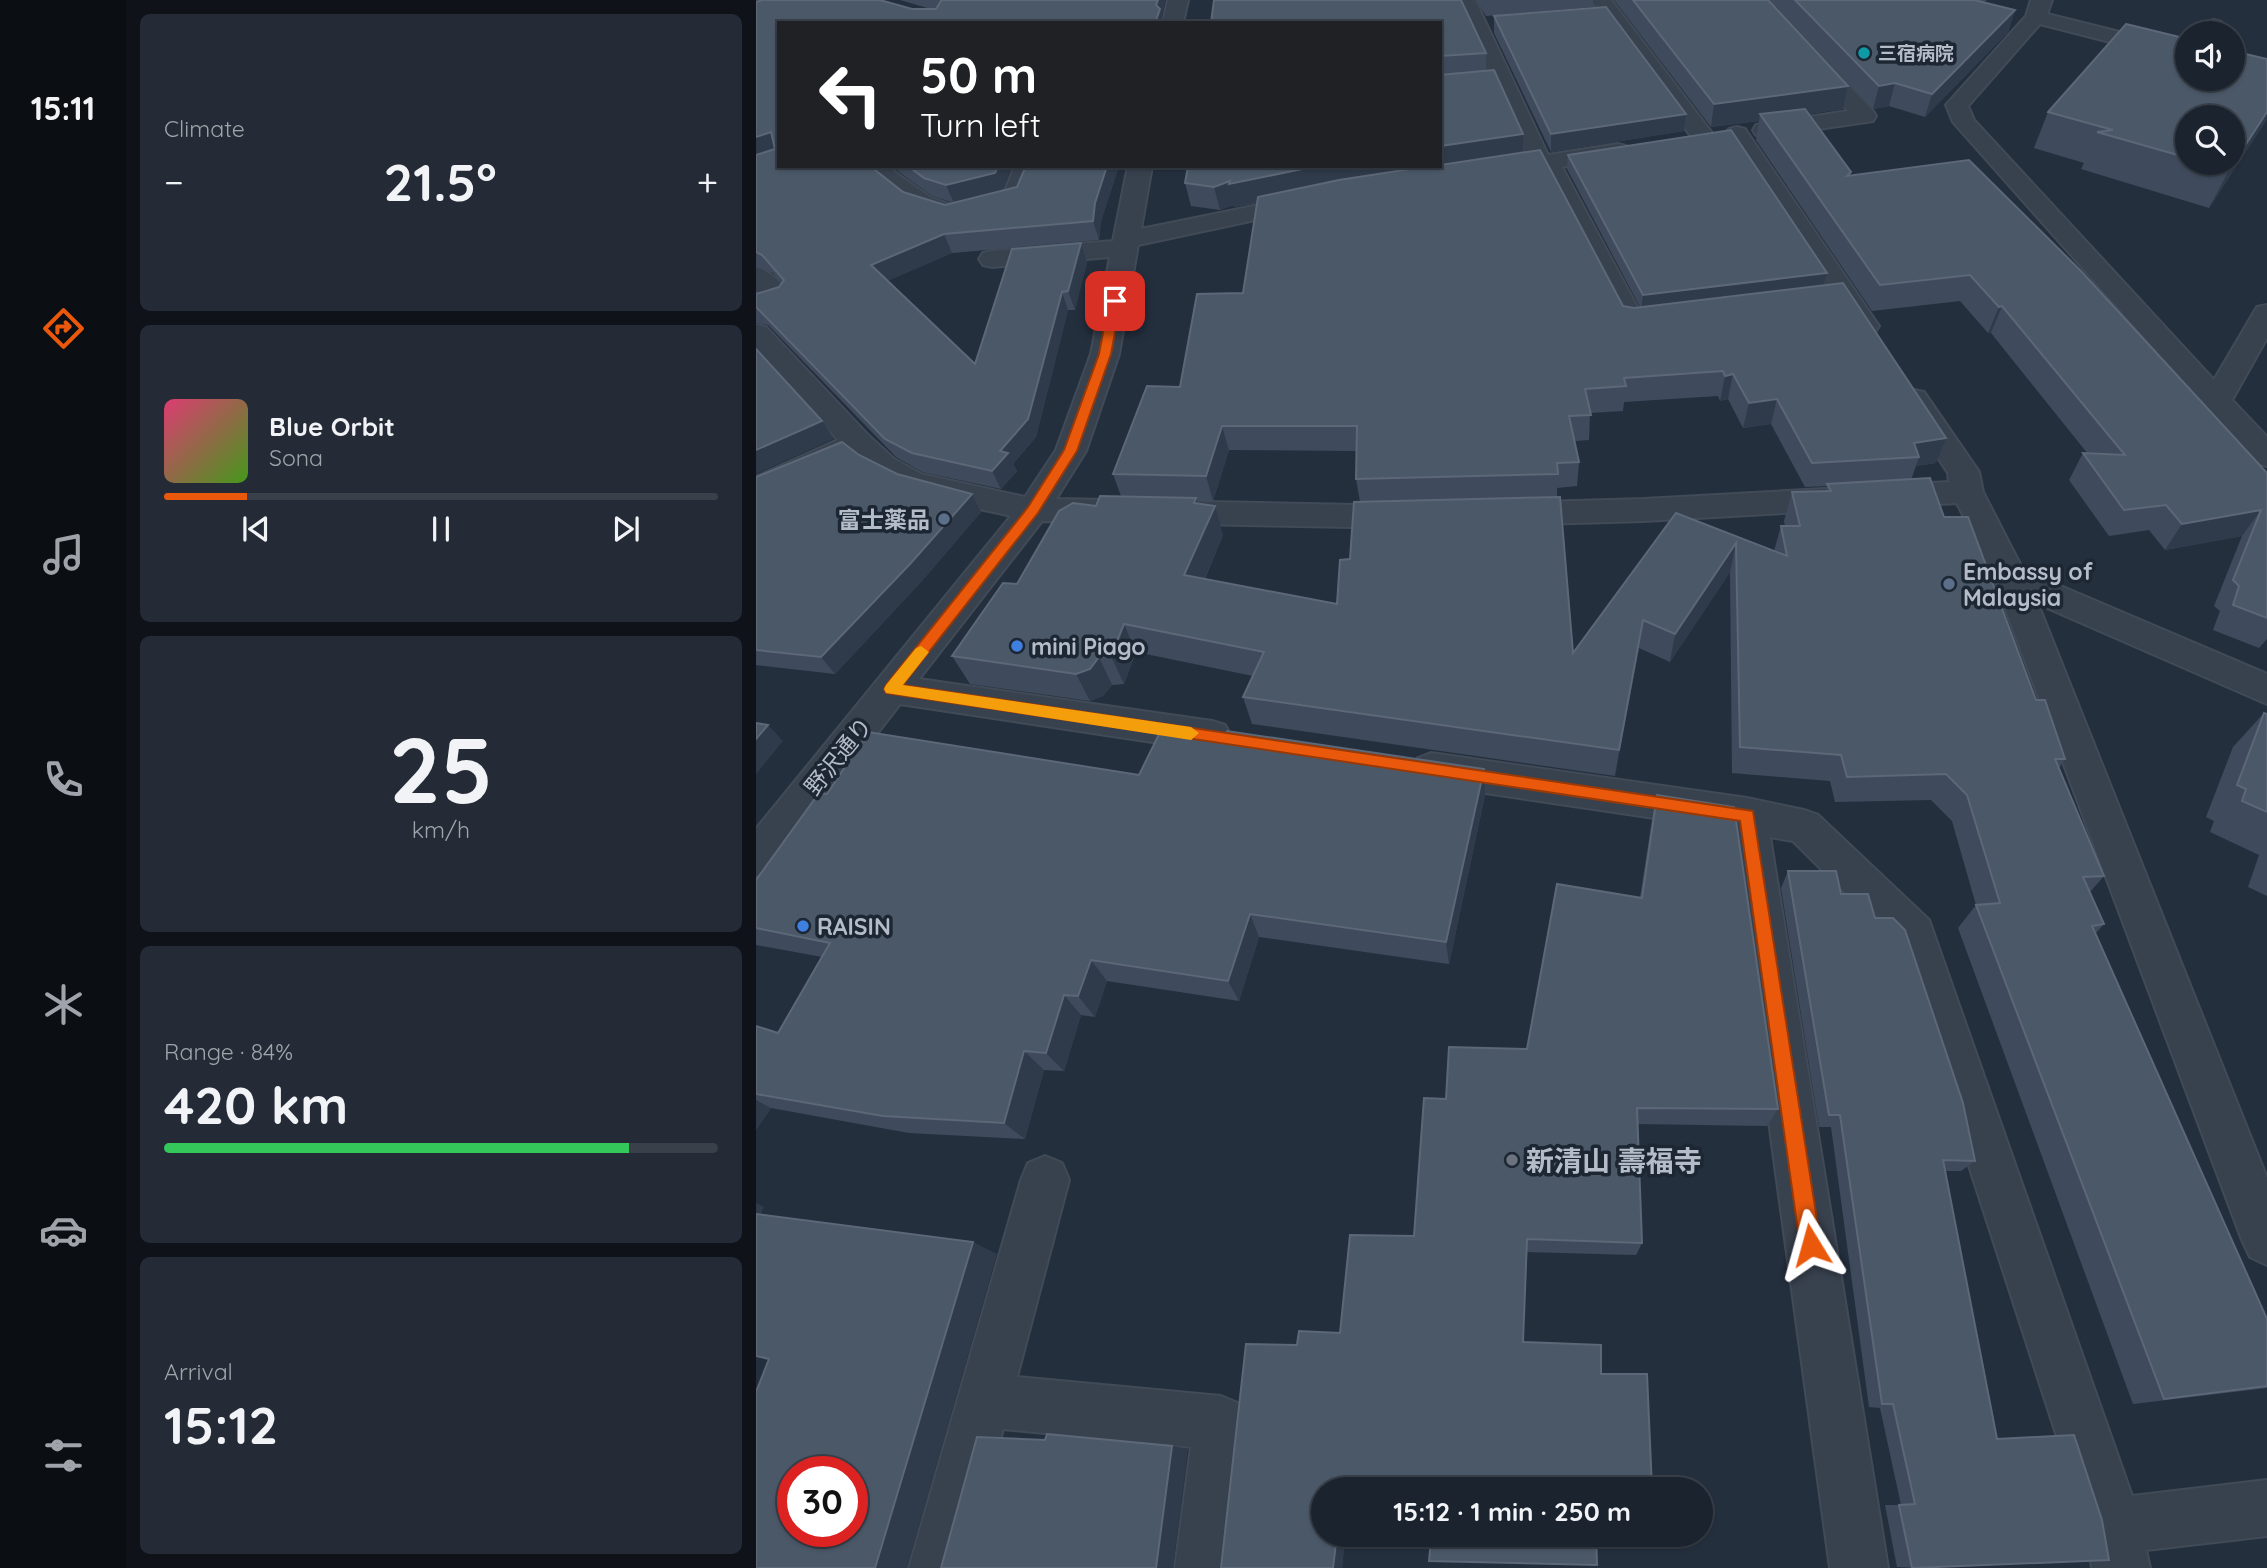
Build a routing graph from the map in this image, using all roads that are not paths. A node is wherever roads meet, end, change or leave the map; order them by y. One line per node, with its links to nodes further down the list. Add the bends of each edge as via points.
1 (1178, 0): 7 (street)
2 (1757, 0): 11 (street, via 1865,117)
3 (1458, 1): 9 (street, via 1486,26)
4 (1606, 7): 6 (street); 12 (street)
5 (2039, 8): 8 (street); 28 (street, via 1957,105 1958,112)
6 (1585, 16)
7 (1173, 21)
8 (2175, 52)
9 (1505, 83): 10 (street); 15 (street)
10 (1479, 85)
11 (1738, 134): 12 (street); 32 (street, via 1832,297 1889,362 1963,472)
12 (1704, 138): 13 (street)
13 (1678, 142)
14 (1639, 148): 15 (street)
15 (1544, 162): 19 (street); 26 (street, via 1631,321)
16 (873, 168): 17 (street, via 922,203 952,214 1014,198)
17 (1026, 168)
18 (1140, 168): 21 (street, 野沢通り)
19 (1474, 173)
20 (1329, 198): 21 (street)
21 (1126, 244): 22 (street); 33 (street, 野沢通り, via 1105,354 1088,405 1071,451)
22 (992, 259)
23 (756, 275): 24 (street, via 779,298)
24 (756, 306)
25 (2267, 313): 28 (street)
26 (1657, 318)
27 (756, 334): 29 (street)
28 (2217, 401): 30 (street)
29 (858, 443): 31 (street); 33 (street, via 883,466 912,482)
30 (2267, 456)
31 (756, 489)
32 (1967, 492): 34 (street); 36 (street)
33 (1033, 510): 35 (street); 37 (street, 野沢通り)
34 (1482, 515)
35 (1441, 516)
36 (2011, 578): 38 (street); 44 (street)
37 (891, 689): 39 (street); 42 (street, 野沢通り)
38 (2267, 690)
39 (1247, 742)
40 (1396, 764): 41 (street)
41 (1747, 816): 47 (street, via 1804,827 1914,933); 50 (street)
42 (756, 859)
43 (1045, 1180): 45 (street)
44 (2267, 1240)
45 (983, 1401): 48 (street); 49 (street, via 1221,1423)
46 (2267, 1508): 47 (street)
47 (2118, 1547)
48 (938, 1568)
49 (1204, 1568)
50 (1859, 1568)

